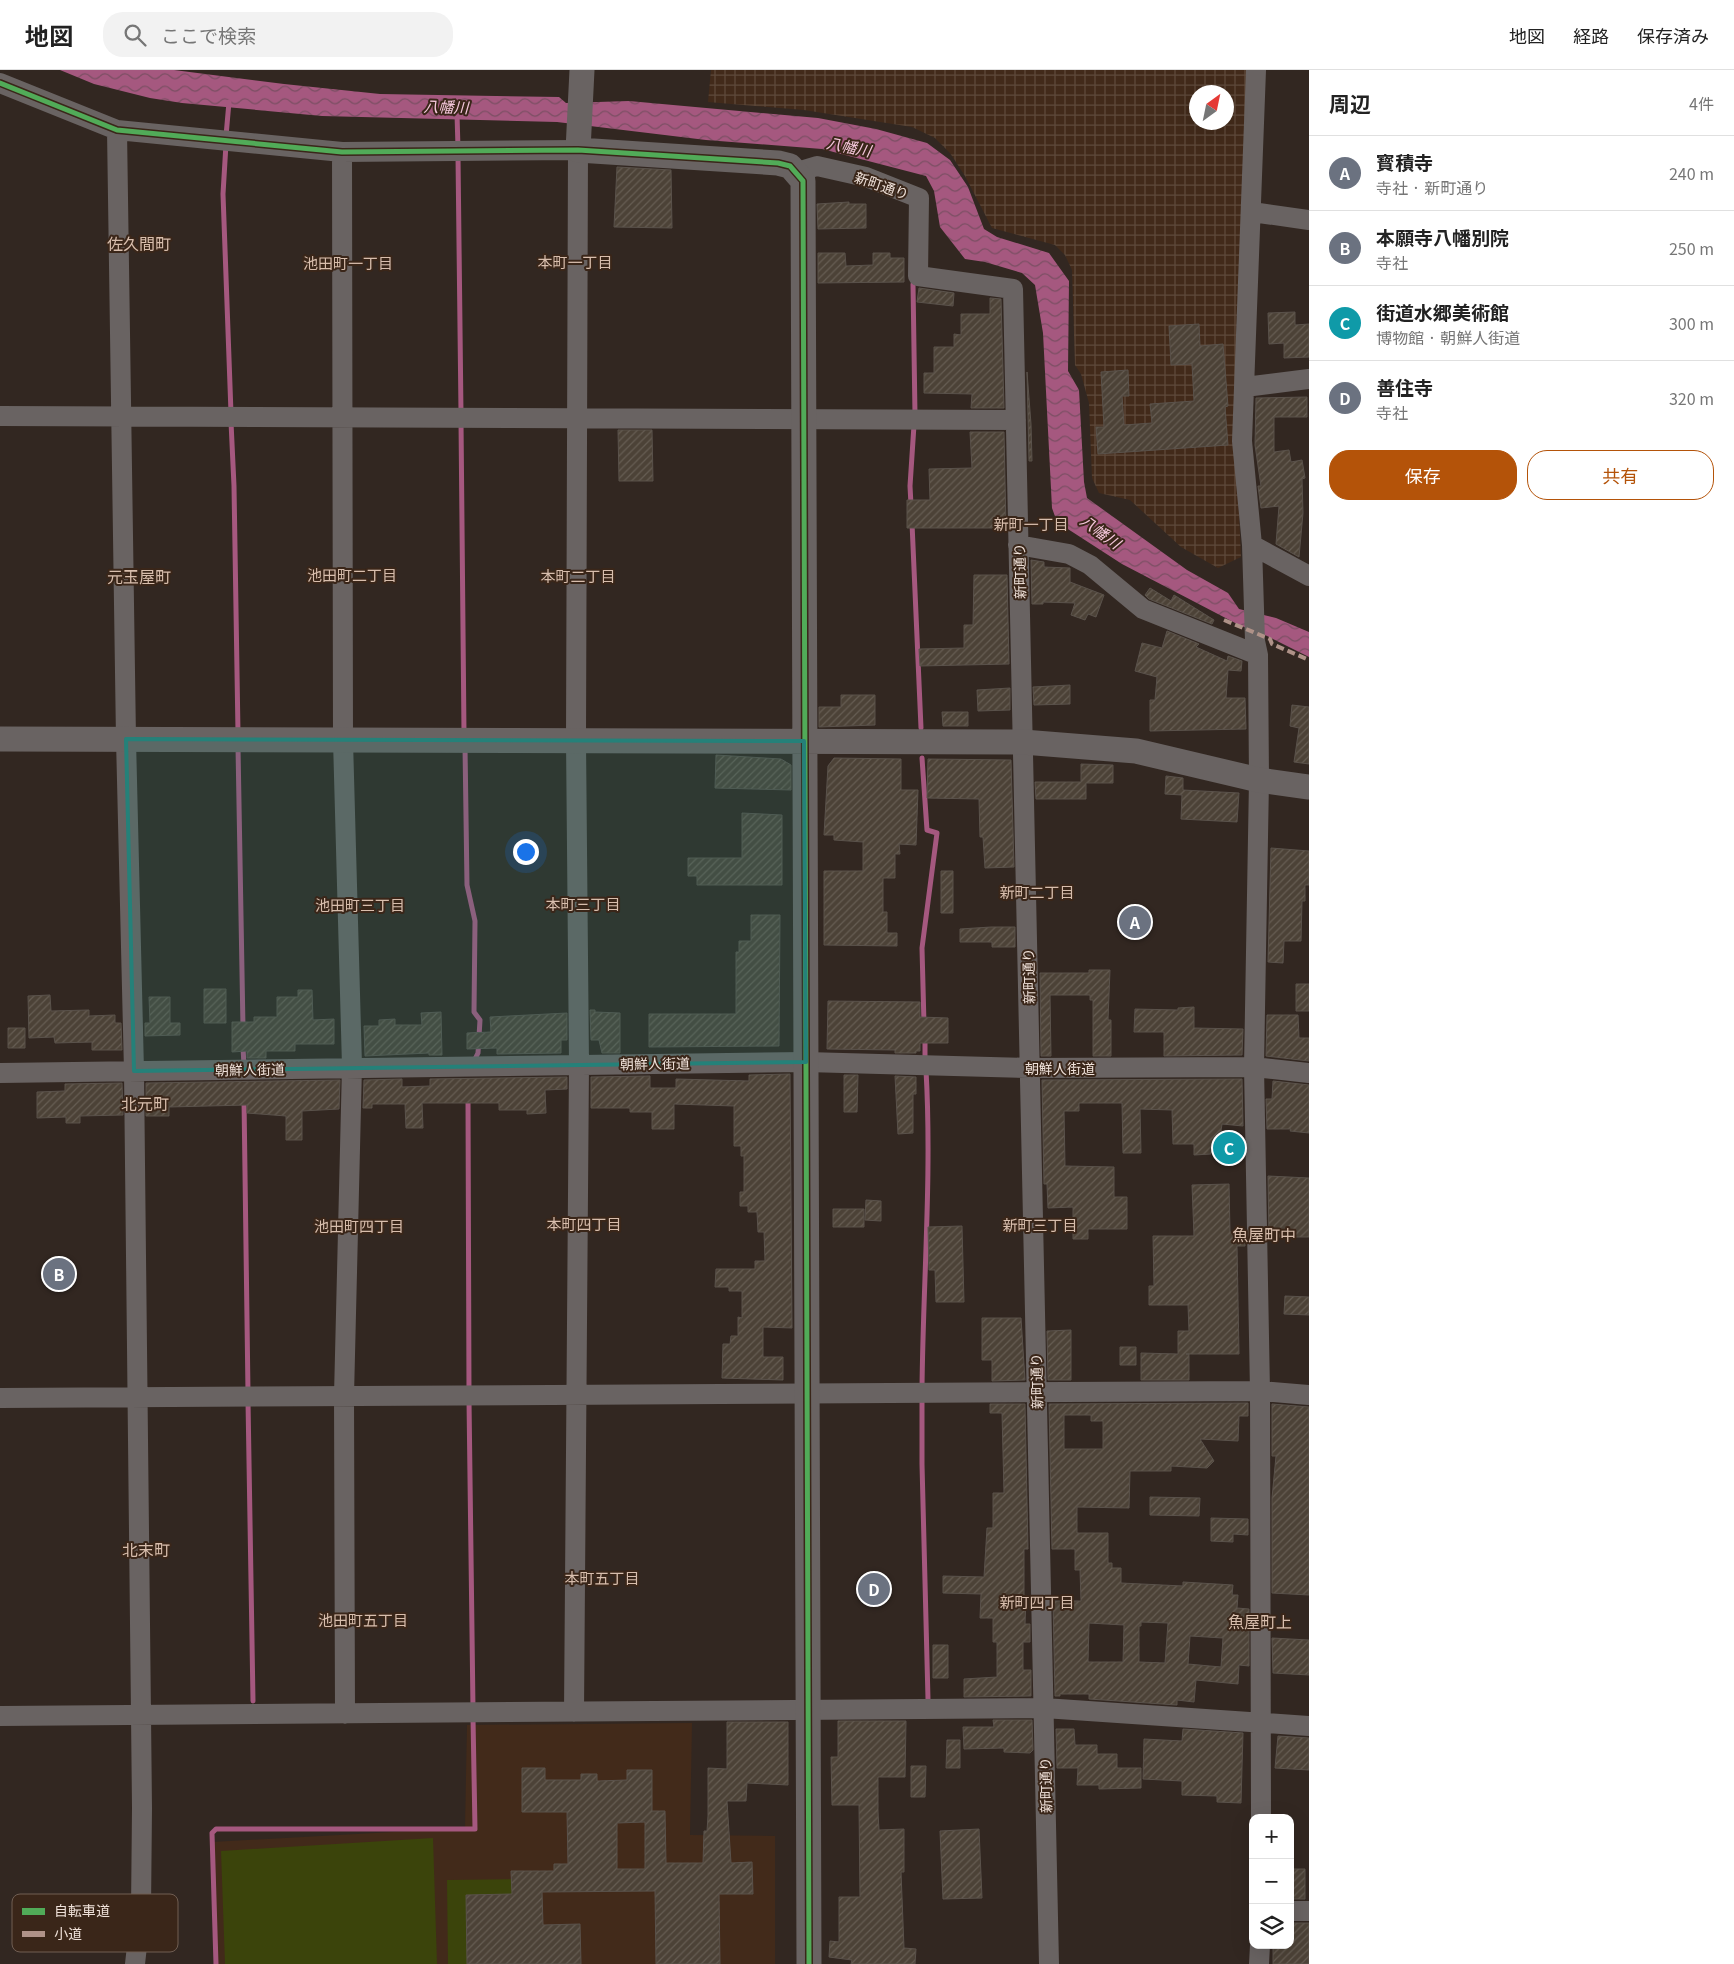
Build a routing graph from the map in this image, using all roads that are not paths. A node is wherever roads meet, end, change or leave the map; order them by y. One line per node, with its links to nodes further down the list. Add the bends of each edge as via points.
1 (582, 70): 5 (street)
2 (1256, 70): 8 (street)
3 (0, 83): 4 (street)
4 (117, 130): 6 (street); 13 (street)
5 (579, 139): 6 (street); 7 (street, via 778,163); 15 (street)
6 (342, 152): 14 (street)
7 (797, 172): 16 (street, via 803,181); 17 (street, 新町通り, via 817,166 866,177 919,198 918,276 1013,289)
8 (1252, 212): 9 (street); 11 (street)
9 (1309, 220)
10 (1309, 379): 11 (street)
11 (1244, 387): 19 (street, via 1242,441)
12 (0, 416): 13 (street)
13 (121, 416): 14 (street); 23 (street)
14 (342, 417): 15 (street); 24 (street)
15 (577, 418): 16 (street); 25 (street)
16 (802, 419): 17 (street); 26 (street)
17 (1016, 420): 18 (street, 新町通り)
18 (1018, 545): 21 (street, via 1070,554 1090,565 1144,609); 27 (street, 新町通り)
19 (1252, 545): 20 (street); 21 (street)
20 (1309, 576)
21 (1256, 648): 28 (street)
22 (0, 738): 23 (street)
23 (126, 739): 24 (street); 35 (street)
24 (343, 740): 25 (street); 32 (street)
25 (576, 740): 26 (street); 31 (street)
26 (804, 741): 27 (street); 30 (street)
27 (1023, 742): 28 (street, via 1136,751); 34 (street, 新町通り)
28 (1259, 780): 29 (street); 33 (street)
29 (1309, 787)
30 (806, 1062): 31 (street, 朝鮮人街道); 34 (street, 朝鮮人街道); 40 (street)
31 (579, 1064): 32 (street, 朝鮮人街道); 41 (street)
32 (352, 1066): 35 (street, 朝鮮人街道); 42 (street)
33 (1254, 1067): 34 (street, 朝鮮人街道); 37 (street, 朝鮮人街道); 38 (street)
34 (1030, 1068): 39 (street, 新町通り)
35 (134, 1072): 36 (street, 朝鮮人街道); 44 (street)
36 (0, 1073)
37 (1309, 1073)
38 (1260, 1390): 39 (street); 43 (street); 52 (street)
39 (1037, 1392): 40 (street); 46 (street, 新町通り)
40 (806, 1393): 41 (street); 47 (street)
41 (574, 1394): 42 (street); 48 (street)
42 (344, 1396): 44 (street); 49 (street)
43 (1309, 1396)
44 (136, 1397): 45 (street); 50 (street)
45 (0, 1398)
46 (1044, 1708): 47 (street); 52 (street); 60 (street, 新町通り)
47 (808, 1710): 48 (street); 59 (street)
48 (574, 1712): 49 (street)
49 (345, 1714): 50 (street)
50 (141, 1715): 51 (street); 55 (street)
51 (0, 1716)
52 (1259, 1722): 53 (street); 54 (street)
53 (1309, 1726)
54 (1261, 1814)
55 (141, 1894)
56 (1294, 1911): 57 (street)
57 (1309, 1911)
58 (1260, 1949): 61 (street)
59 (809, 1964)
60 (1049, 1964)
61 (1259, 1964)

